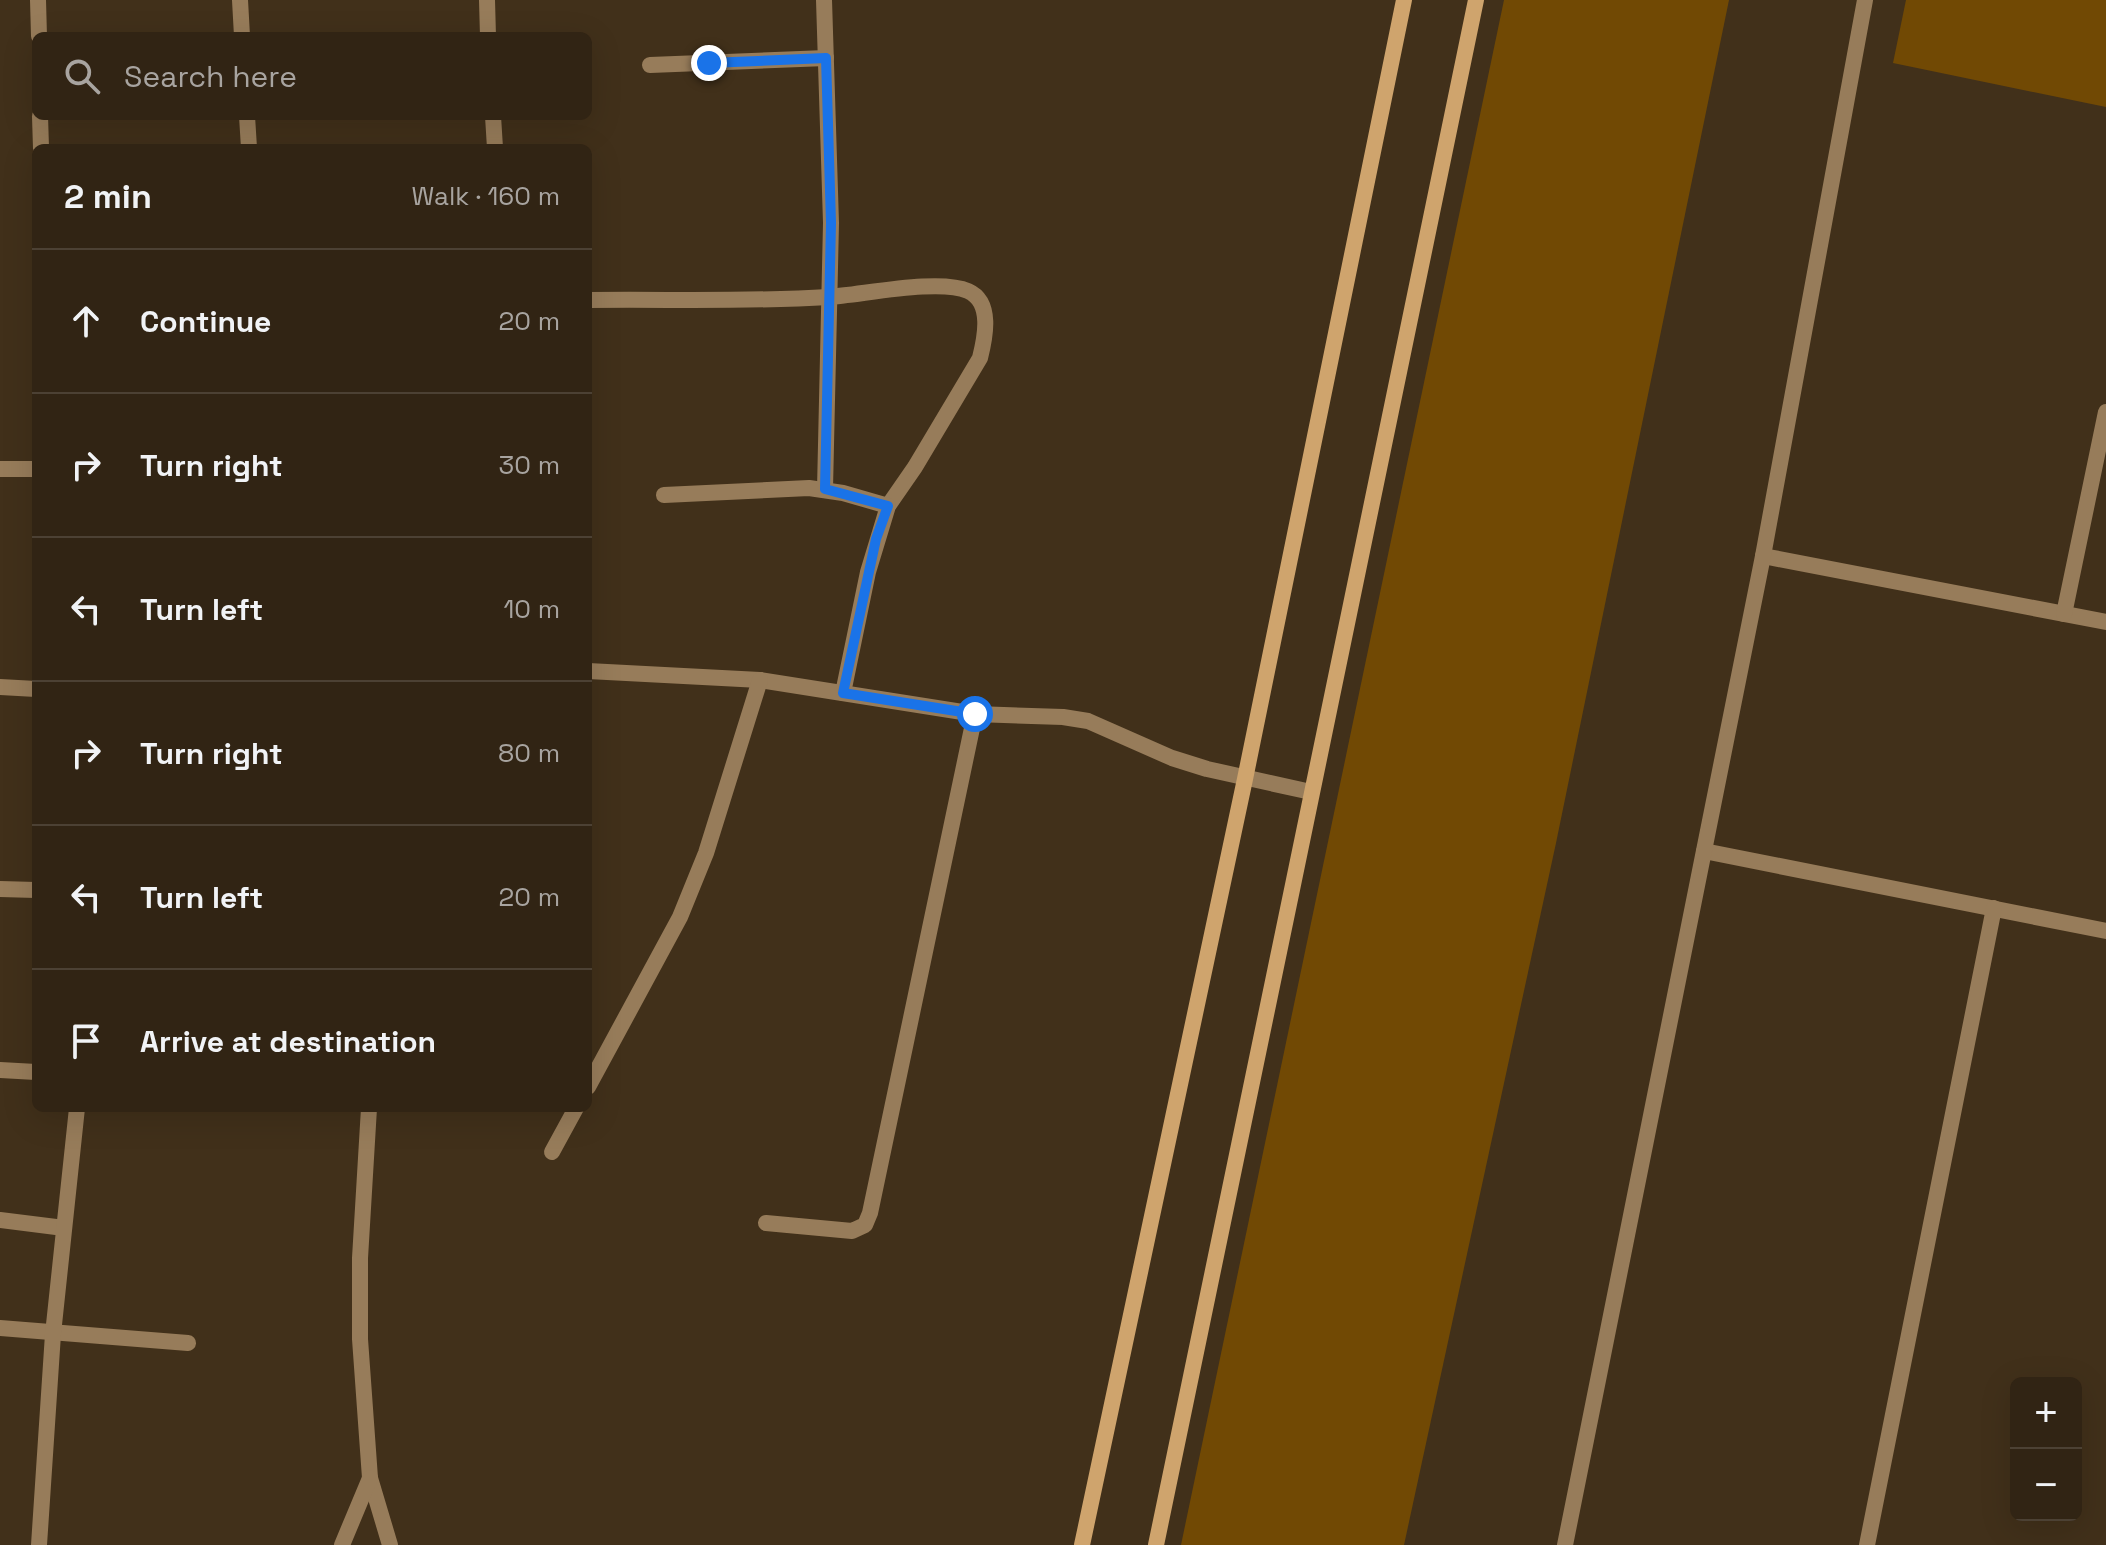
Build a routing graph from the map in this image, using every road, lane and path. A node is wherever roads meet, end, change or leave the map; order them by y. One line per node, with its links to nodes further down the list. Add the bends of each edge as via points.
1 (38, 0): 8 (street)
2 (240, 0): 9 (street)
3 (487, 0): 10 (street)
4 (824, 0): 11 (street)
5 (1404, 0): 36 (street)
6 (1476, 0): 37 (street)
7 (1865, 0): 27 (street)
8 (39, 32)
9 (242, 32)
10 (488, 32)
11 (826, 58): 12 (street); 19 (street)
12 (650, 65)
13 (40, 120): 16 (street)
14 (247, 120): 17 (street)
15 (493, 120): 18 (street)
16 (41, 144)
17 (249, 144)
18 (495, 144)
19 (828, 297): 20 (street); 24 (street); 26 (street, via 945,287 968,291 980,300 985,314 980,358)
20 (592, 300)
21 (2106, 412): 28 (street)
22 (0, 469): 23 (street)
23 (32, 469)
24 (825, 489): 25 (street); 26 (street)
25 (664, 495)
26 (888, 506): 34 (street)
27 (1763, 556): 28 (street); 38 (street)
28 (2064, 614): 29 (street)
29 (2106, 622)
30 (592, 671): 31 (street)
31 (760, 680): 34 (street); 45 (street, via 706,853 680,917)
32 (0, 687): 33 (street)
33 (32, 689)
34 (843, 693): 35 (street)
35 (975, 714): 36 (street, via 1088,721 1172,758); 51 (street, via 870,1213 865,1225 852,1231)
36 (1245, 779): 37 (street); 60 (street)
37 (1311, 792): 61 (street)
38 (1704, 851): 41 (street); 62 (street)
39 (0, 889): 40 (street)
40 (32, 890)
41 (1994, 908): 42 (street); 63 (street)
42 (2106, 931)
43 (0, 1070): 44 (street)
44 (32, 1072)
45 (592, 1080)
46 (77, 1112): 52 (street)
47 (369, 1112): 56 (street, via 360,1339)
48 (574, 1112): 49 (street)
49 (552, 1152)
50 (0, 1220): 52 (street)
51 (766, 1223)
52 (64, 1228): 54 (street)
53 (0, 1328): 54 (street)
54 (53, 1334): 55 (street); 57 (street)
55 (188, 1343)
56 (370, 1478): 58 (street); 59 (street)
57 (39, 1545)
58 (342, 1545)
59 (390, 1545)
60 (1082, 1545)
61 (1156, 1545)
62 (1565, 1545)
63 (1867, 1545)

